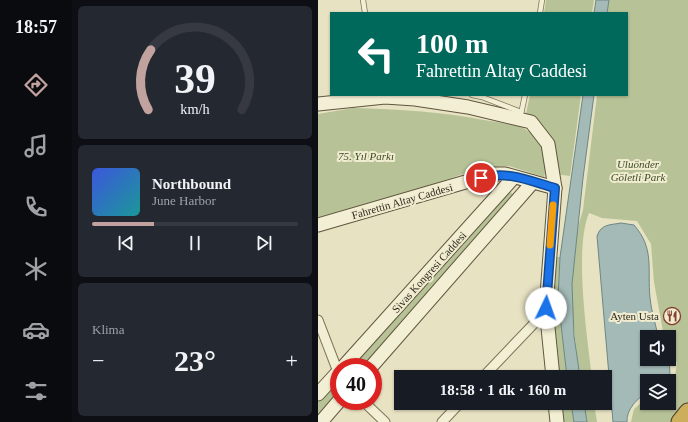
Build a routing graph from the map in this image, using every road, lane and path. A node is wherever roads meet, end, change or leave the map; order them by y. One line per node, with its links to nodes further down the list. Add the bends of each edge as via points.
1 (363, 0): 3 (lane)
2 (542, 0): 4 (lane)
3 (365, 12)
4 (540, 12)
5 (477, 96): 9 (lane)
6 (524, 96): 9 (lane)
7 (418, 97): 8 (street, via 385,97); 9 (street)
8 (318, 104)
9 (521, 116): 12 (street, via 531,122 548,144)
10 (514, 177): 11 (street, Fahrettin Altay Caddesi); 13 (street, Fahrettin Altay Caddesi, via 492,174); 17 (street, Sivas Kongresi Caddesi)
11 (533, 182): 12 (street, Fahrettin Altay Caddesi); 18 (street, Sivas Kongresi Caddesi)
12 (555, 188): 14 (street)
13 (318, 225)
14 (546, 311): 19 (street); 20 (street)
15 (318, 320): 16 (street)
16 (335, 358)
17 (351, 358)
18 (379, 358)
19 (490, 370)
20 (552, 370)
21 (330, 381): 22 (street, Sivas Kongresi Caddesi)
22 (318, 394)
23 (332, 410): 28 (street)
24 (372, 410): 29 (street)
25 (453, 410): 30 (street)
26 (555, 410): 31 (street)
27 (688, 412): 32 (highway)
28 (321, 422)
29 (385, 422)
30 (442, 422)
31 (556, 422)
32 (680, 422)

